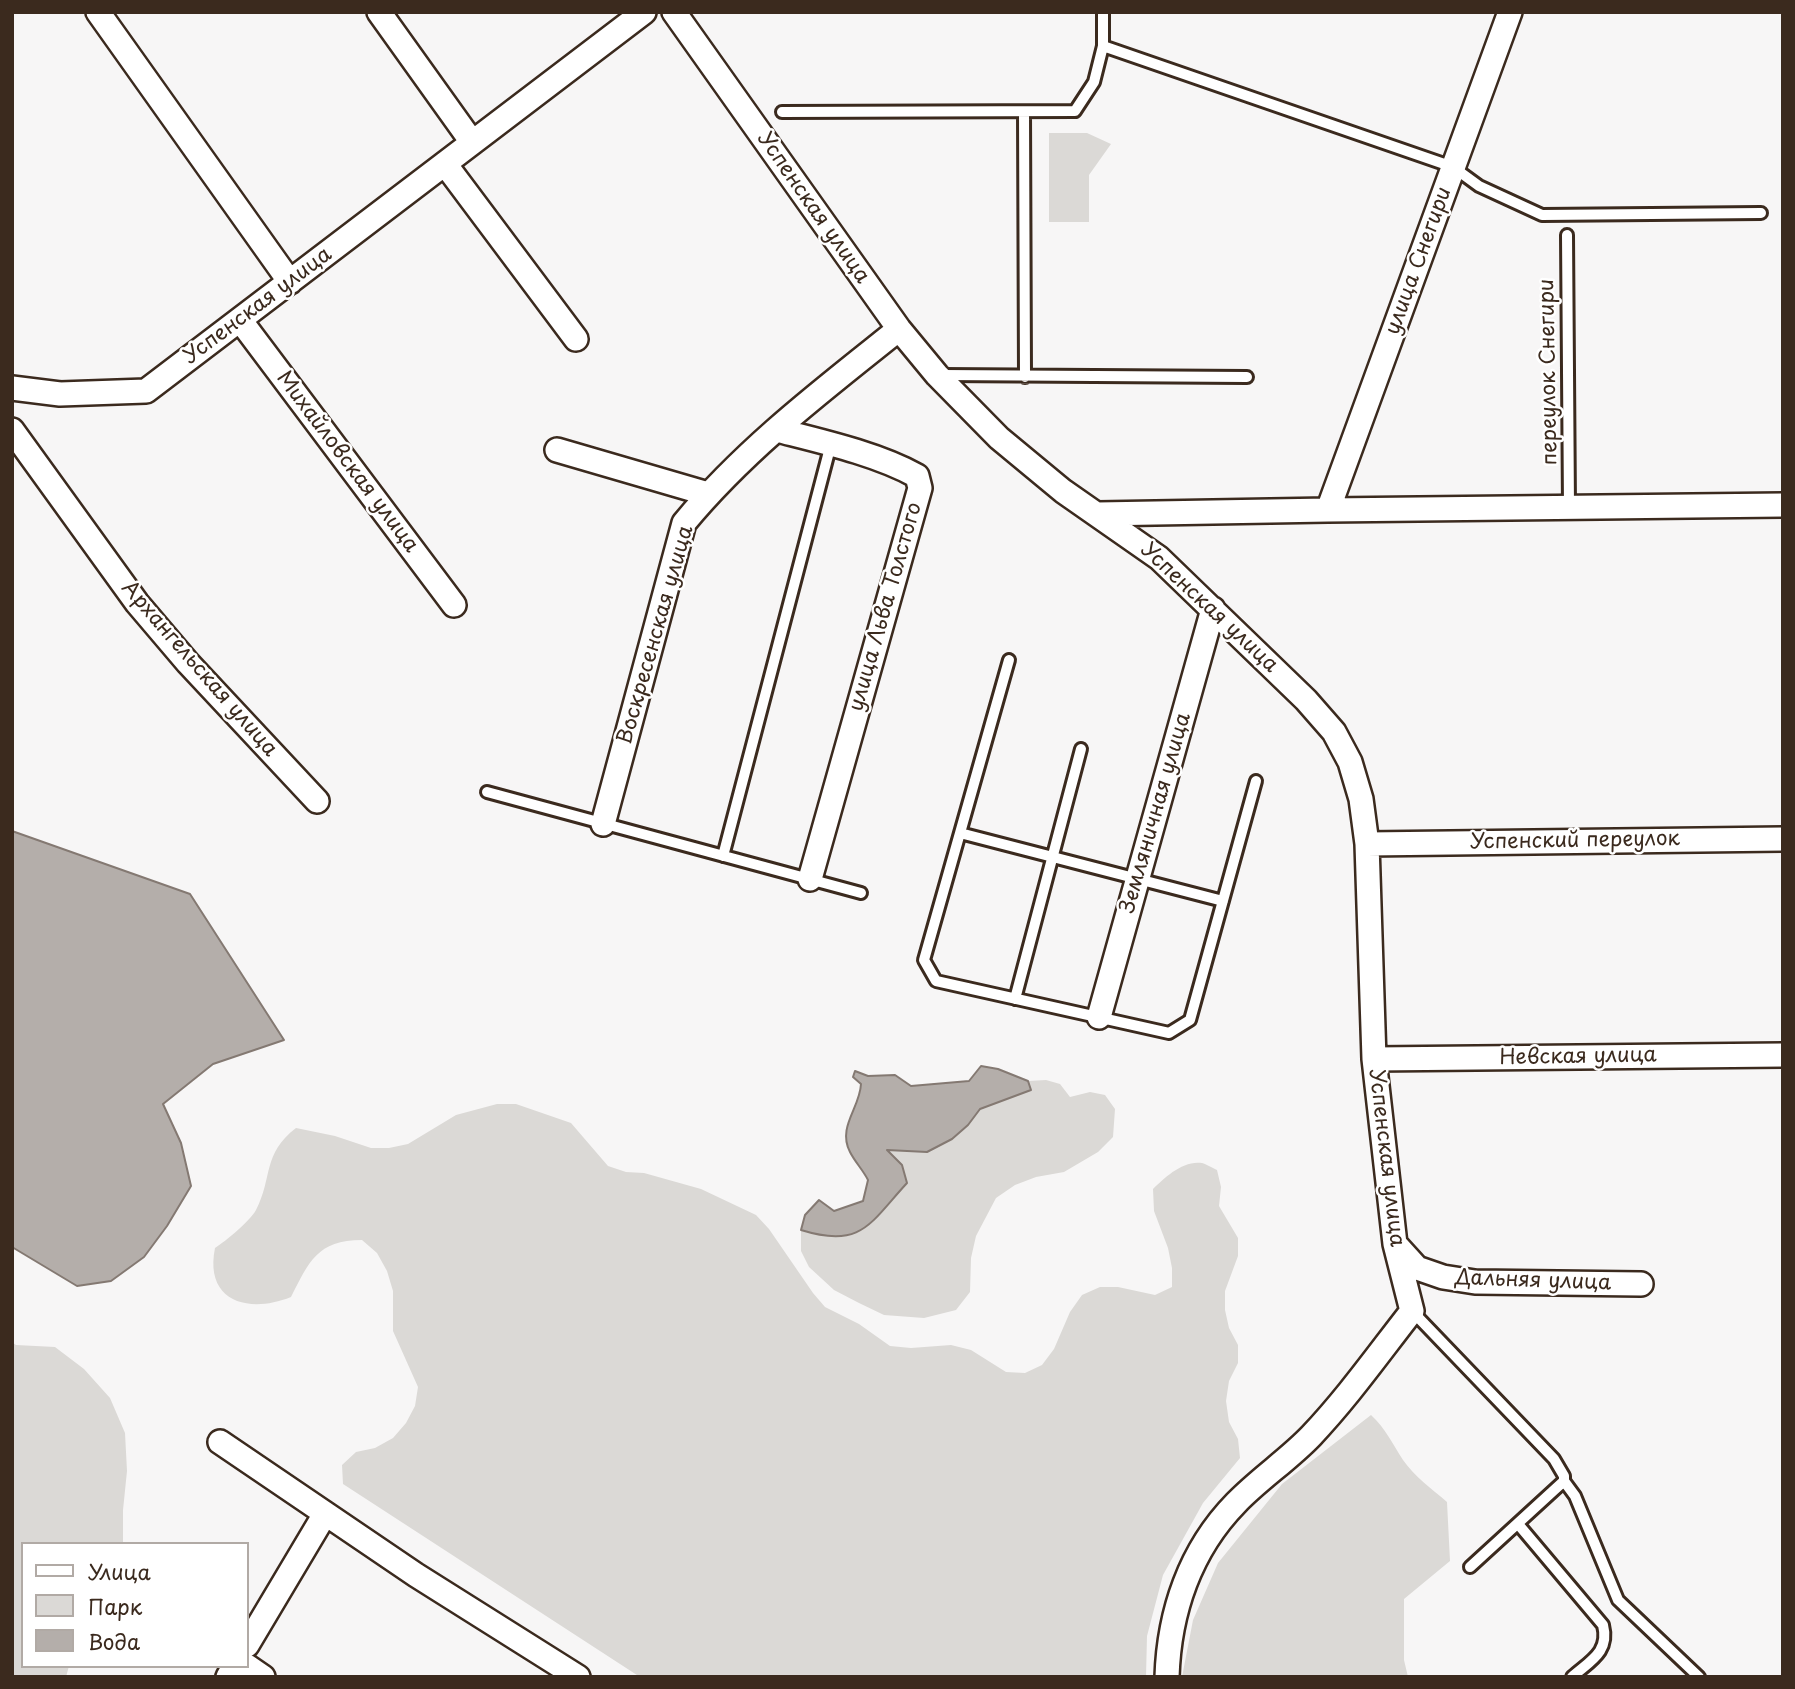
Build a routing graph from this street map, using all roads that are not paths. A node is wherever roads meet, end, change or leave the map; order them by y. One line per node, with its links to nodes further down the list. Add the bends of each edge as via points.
1 (98, 12): 15 (street)
2 (379, 12): 10 (street)
3 (644, 12): 10 (street, Успенская улица)
4 (674, 12): 17 (street, Успенская улица)
5 (1103, 12): 7 (lane)
6 (1510, 12): 12 (street, улица Снегири)
7 (1103, 46): 9 (lane, via 1094,82 1075,111); 12 (lane)
8 (782, 112): 9 (lane)
9 (1024, 112): 20 (lane)
10 (472, 142): 11 (street, Успенская улица)
11 (445, 164): 15 (street, Успенская улица); 18 (street)
12 (1453, 167): 13 (lane, via 1479,186 1542,215); 30 (street, улица Снегири)
13 (1761, 212)
14 (1567, 235): 29 (lane, переулок Снегири)
15 (290, 282): 16 (street, Успенская улица)
16 (240, 320): 22 (street, Успенская улица, via 146,391 60,394); 32 (street, Михайловская улица)
17 (899, 329): 19 (street, Успенская улица); 24 (street, Воскресенская улица)
18 (576, 339)
19 (937, 375): 20 (lane); 31 (street, Успенская улица, via 999,438)
20 (1025, 376): 21 (lane)
21 (1247, 377)
22 (12, 388)
23 (12, 430): 38 (street, Архангельская улица, via 137,603)
24 (777, 430): 25 (street, улица Льва Толстого); 27 (street, Воскресенская улица)
25 (831, 444): 43 (lane); 45 (street, улица Льва Толстого, via 904,469 916,476 920,488)
26 (556, 450): 27 (street)
27 (708, 494): 39 (street, Воскресенская улица, via 684,523)
28 (1783, 505): 29 (street)
29 (1569, 507): 30 (street)
30 (1328, 510): 31 (street)
31 (1098, 514): 33 (street, Успенская улица, via 1159,558)
32 (454, 605)
33 (1213, 609): 42 (street, Успенская улица, via 1334,732 1350,762 1361,799); 46 (street, Земляничная улица)
34 (1009, 660): 40 (lane)
35 (1081, 749): 44 (lane)
36 (1256, 781): 48 (lane)
37 (486, 792): 39 (lane)
38 (317, 801)
39 (603, 824): 43 (lane)
40 (960, 834): 44 (lane); 49 (lane, via 924,960 936,981)
41 (1783, 839): 42 (street, Успенский переулок)
42 (1367, 844): 52 (street, Успенская улица)
43 (723, 856): 45 (lane)
44 (1053, 857): 46 (lane); 49 (lane)
45 (810, 879): 47 (lane)
46 (1138, 879): 48 (lane); 50 (street, Земляничная улица)
47 (861, 893)
48 (1223, 901): 50 (lane, via 1190,1020 1169,1033)
49 (1015, 999): 50 (lane)
50 (1099, 1017)
51 (1783, 1055): 52 (street, Невская улица)
52 (1374, 1059): 53 (street, Успенская улица)
53 (1395, 1244): 54 (street, Дальняя улица, via 1418,1268 1443,1277 1475,1282); 55 (street, Успенская улица)
54 (1641, 1284)
55 (1412, 1311): 57 (lane, via 1554,1459); 65 (street, via 1310,1437 1235,1504 1209,1536 1190,1568 1176,1609)
56 (220, 1442): 58 (street)
57 (1564, 1481): 59 (lane); 67 (lane, via 1575,1496 1618,1600)
58 (325, 1514): 61 (street); 64 (street)
59 (1518, 1524): 60 (lane); 66 (lane, via 1602,1625 1606,1637 1601,1651)
60 (1470, 1567)
61 (248, 1643)
62 (248, 1667): 63 (street)
63 (263, 1677)
64 (578, 1677)
65 (1167, 1677)
66 (1572, 1677)
67 (1699, 1677)

